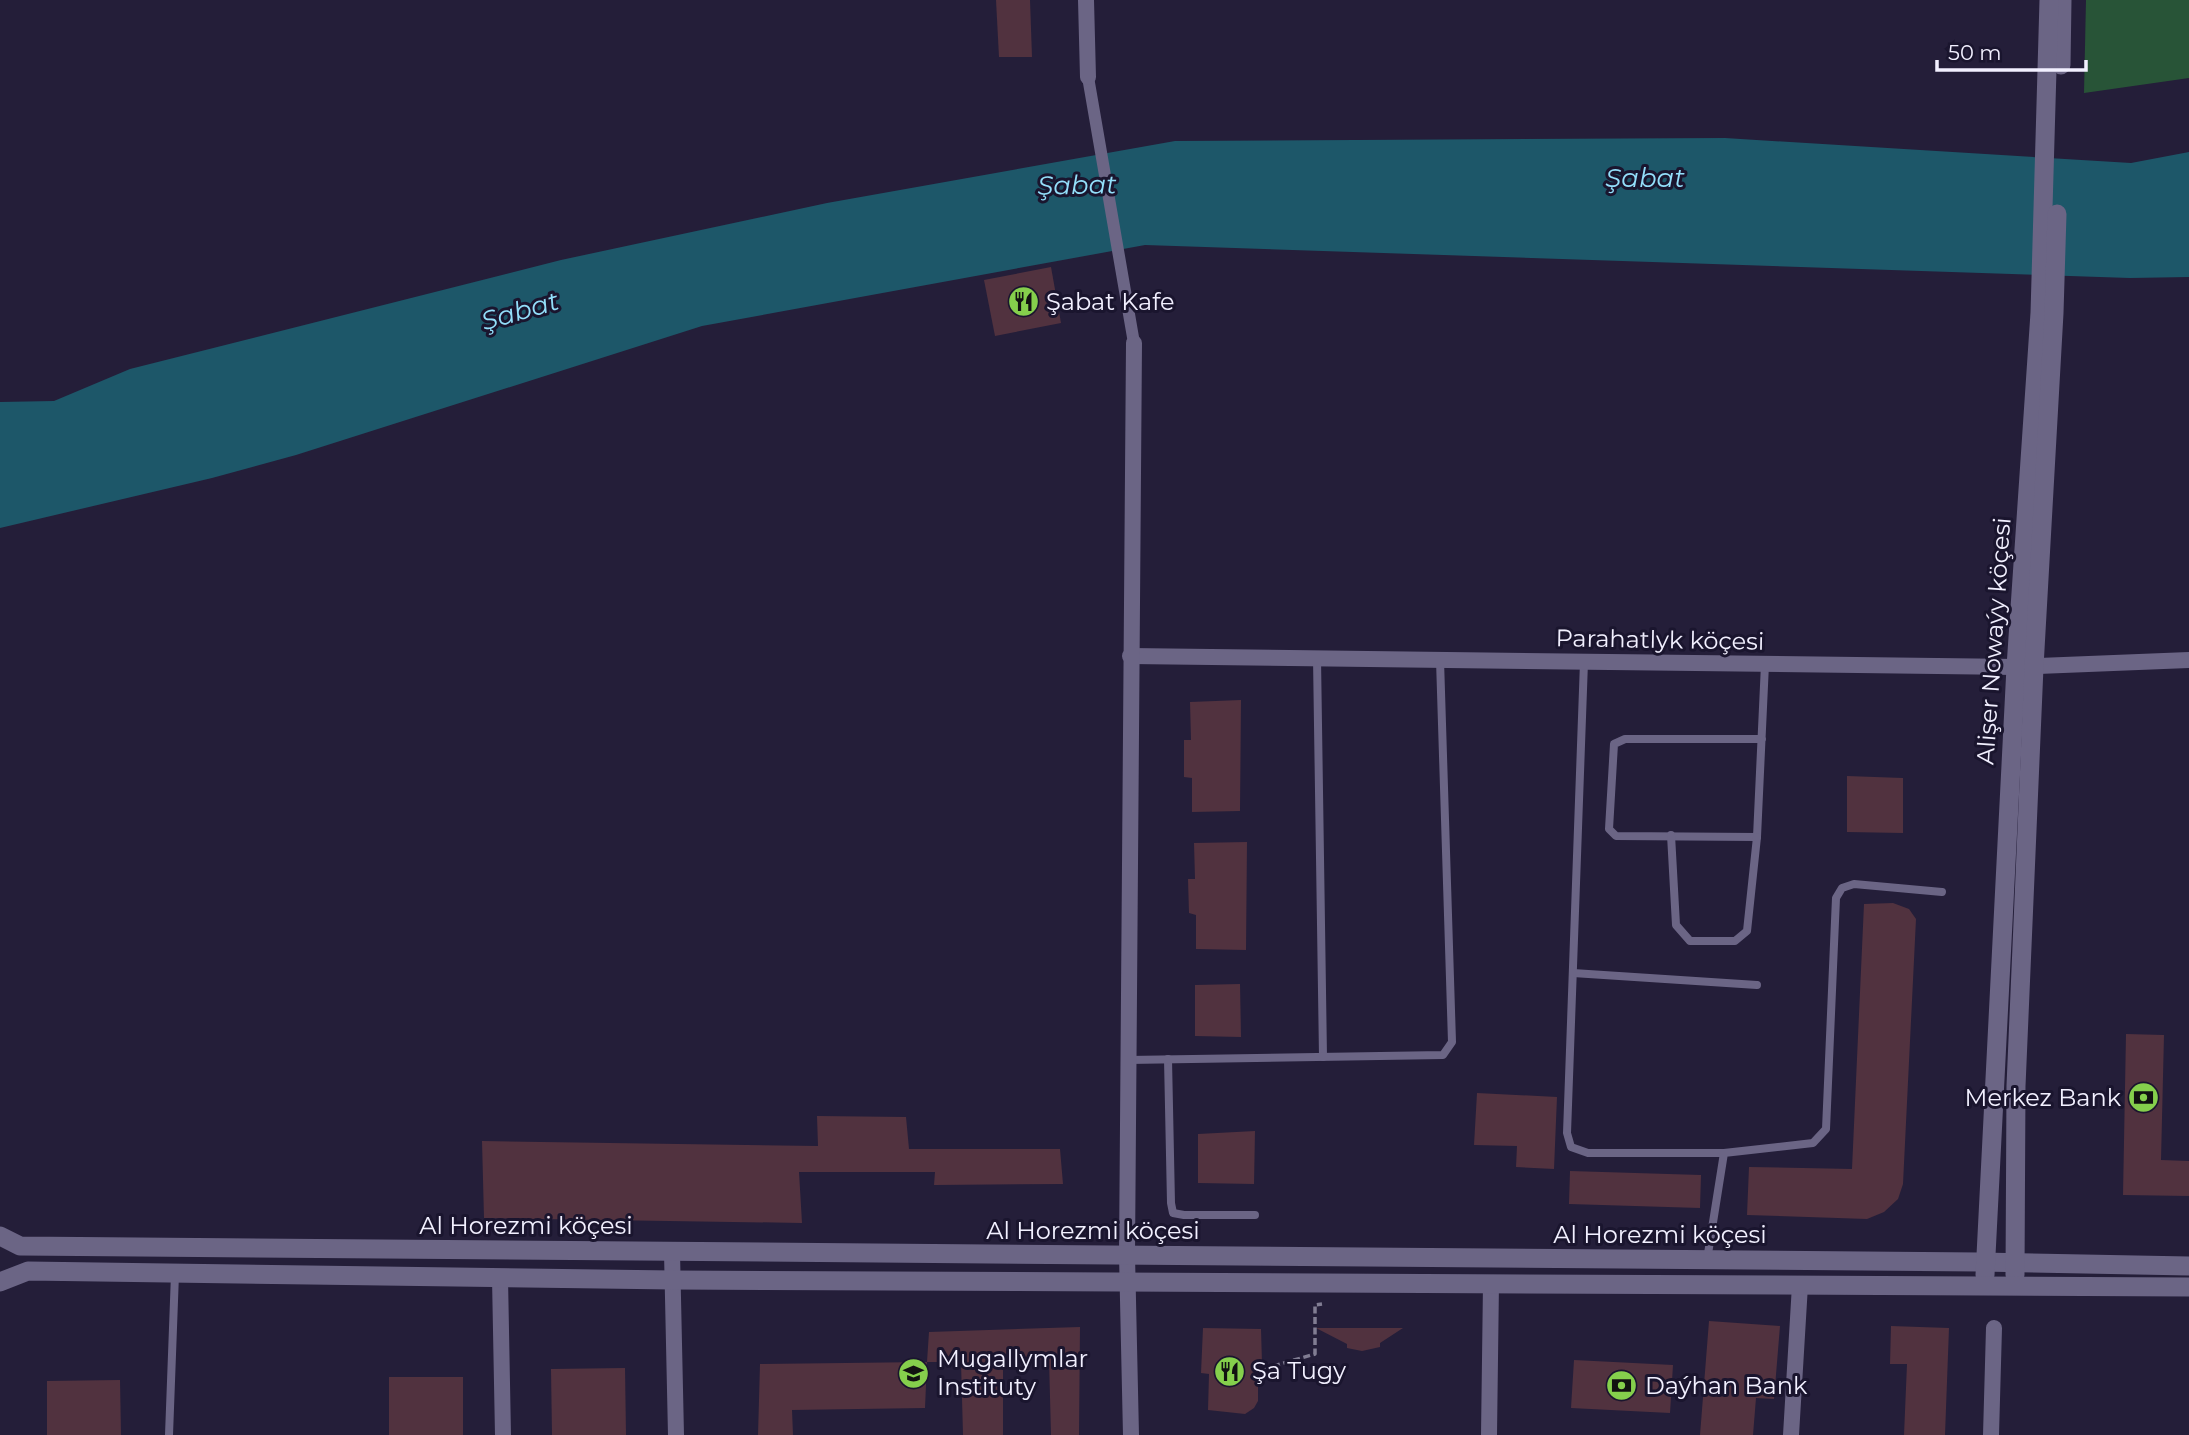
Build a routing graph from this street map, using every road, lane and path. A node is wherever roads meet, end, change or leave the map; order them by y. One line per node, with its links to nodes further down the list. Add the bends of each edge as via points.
1 (1086, 0): 4 (street)
2 (2049, 0): 5 (street, Alişer Nowaýy köçesi)
3 (2062, 0): 5 (street, Alişer Nowaýy köçesi)
4 (1088, 77): 6 (street)
5 (2053, 129): 13 (street, Alişer Nowaýy köçesi, via 2047,313)
6 (1134, 342): 7 (street)
7 (1130, 656): 8 (street, Parahatlyk köçesi); 21 (street)
8 (1317, 658): 9 (street, Parahatlyk köçesi); 20 (lane)
9 (1440, 660): 11 (street, Parahatlyk köçesi); 20 (lane, via 1452,1042 1443,1055)
10 (2189, 660): 13 (street, Parahatlyk köçesi)
11 (1584, 662): 12 (street, Parahatlyk köçesi); 18 (lane)
12 (1765, 664): 13 (street, Parahatlyk köçesi); 14 (lane)
13 (2025, 667): 29 (street, Alişer Nowaýy köçesi); 30 (street, Alişer Nowaýy köçesi)
14 (1762, 739): 15 (lane, via 1625,739 1614,744 1609,829 1616,836); 16 (lane)
15 (1671, 835): 16 (lane); 16 (lane, via 1676,925 1690,941 1735,941 1746,931)
16 (1757, 836)
17 (1942, 891): 23 (lane, via 1854,884 1842,888 1836,898 1826,1129 1813,1143)
18 (1573, 973): 19 (lane); 23 (lane, via 1567,1133 1572,1147 1588,1153)
19 (1758, 985)
20 (1323, 1058): 22 (lane)
21 (1128, 1059): 22 (lane); 27 (street)
22 (1168, 1059): 24 (lane, via 1173,1213)
23 (1724, 1153): 28 (lane)
24 (1255, 1215)
25 (0, 1236): 26 (street, Al Horezmi köçesi, via 20,1246)
26 (672, 1252): 27 (street, Al Horezmi köçesi); 34 (street)
27 (1127, 1255): 28 (street, Al Horezmi köçesi); 35 (street)
28 (1707, 1260): 29 (street, Al Horezmi köçesi)
29 (1985, 1263): 30 (street, Al Horezmi köçesi); 39 (street, Alişer Nowaýy köçesi)
30 (2014, 1265): 31 (street, Al Horezmi köçesi); 40 (street, Alişer Nowaýy köçesi)
31 (2189, 1266)
32 (175, 1273): 33 (street, Al Horezmi köçesi); 36 (street, Al Horezmi köçesi, via 27,1271); 45 (lane)
33 (500, 1278): 34 (street, Al Horezmi köçesi); 46 (street)
34 (673, 1280): 35 (street, Al Horezmi köçesi); 47 (street)
35 (1127, 1281): 37 (street, Al Horezmi köçesi); 48 (street)
36 (0, 1282)
37 (1491, 1283): 38 (street, Al Horezmi köçesi); 49 (street)
38 (1800, 1285): 39 (street, Al Horezmi köçesi); 50 (street)
39 (1984, 1286): 40 (street, Al Horezmi köçesi)
40 (2016, 1286): 41 (street, Al Horezmi köçesi)
41 (2189, 1287)
42 (1328, 1304): 44 (path, via 1315,1305 1315,1354)
43 (1994, 1328): 51 (street)
44 (1263, 1369)
45 (169, 1435)
46 (503, 1435)
47 (676, 1435)
48 (1132, 1435)
49 (1489, 1435)
50 (1791, 1435)
51 (1991, 1435)

